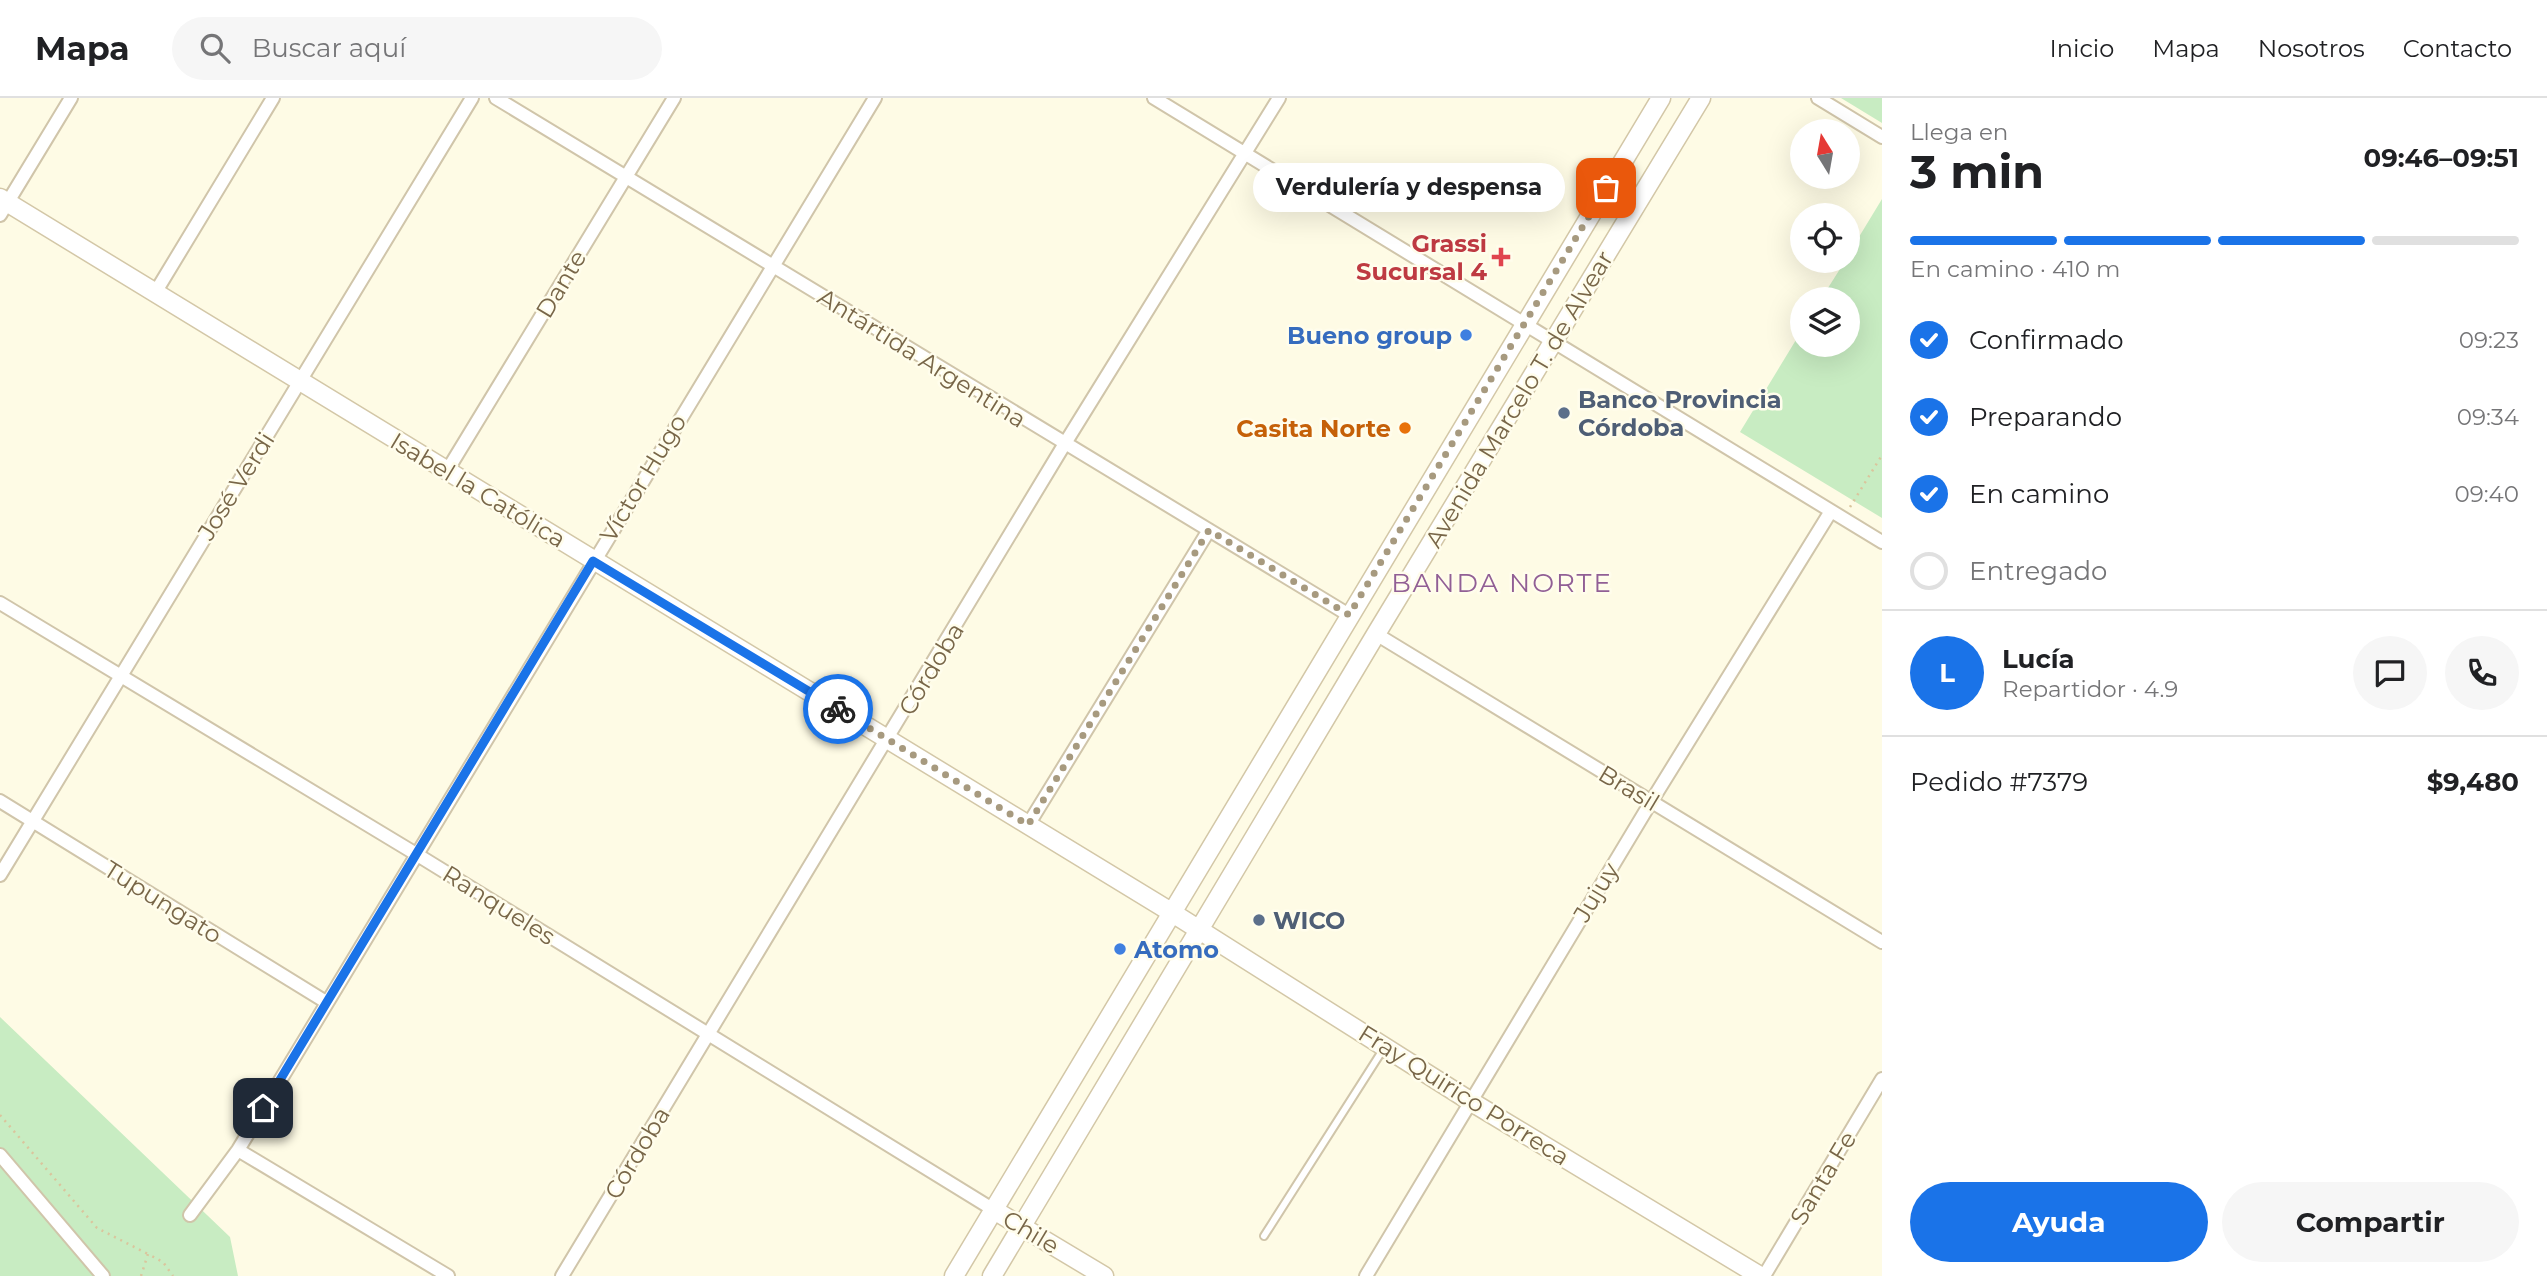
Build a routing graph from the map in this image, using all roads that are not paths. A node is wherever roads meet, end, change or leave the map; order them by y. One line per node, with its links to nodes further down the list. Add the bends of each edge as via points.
1 (71, 98): 15 (street)
2 (273, 98): 17 (street)
3 (472, 98): 20 (street, José Verdi)
4 (496, 98): 14 (street, Antártida Argentina)
5 (674, 98): 14 (street, Dante)
6 (875, 98): 16 (street, Víctor Hugo)
7 (1154, 98): 13 (street)
8 (1279, 98): 13 (street, Córdoba)
9 (1661, 98): 18 (main road, Avenida Marcelo T. de Alvear)
10 (1701, 98): 19 (main road, Avenida Marcelo T. de Alvear)
11 (1818, 98): 12 (street)
12 (1882, 138)
13 (1245, 153): 18 (street); 21 (street, Córdoba)
14 (626, 177): 16 (street, Antártida Argentina); 22 (street, Dante)
15 (2, 205): 17 (main road, Isabel la Católica)
16 (772, 265): 21 (street, Antártida Argentina); 26 (street, Víctor Hugo)
17 (155, 293): 20 (main road, Isabel la Católica)
18 (1524, 324): 19 (street); 28 (main road, Avenida Marcelo T. de Alvear)
19 (1553, 342): 23 (street); 29 (main road, Avenida Marcelo T. de Alvear)
20 (300, 381): 22 (main road, Isabel la Católica); 30 (street, José Verdi)
21 (1065, 445): 24 (street, Antártida Argentina); 31 (street, Córdoba)
22 (447, 471): 26 (main road, Isabel la Católica)
23 (1831, 511): 25 (street); 33 (street, Jujuy)
24 (1209, 530): 28 (street, Antártida Argentina); 35 (street)
25 (1882, 542)
26 (593, 561): 31 (main road, Isabel la Católica); 36 (street, Víctor Hugo)
27 (0, 603): 30 (street, Ranqueles)
28 (1349, 615): 38 (main road, Avenida Marcelo T. de Alvear)
29 (1376, 634): 33 (street, Brasil); 39 (main road, Avenida Marcelo T. de Alvear)
30 (118, 677): 34 (street, José Verdi); 36 (street, Ranqueles)
31 (888, 740): 35 (main road, Isabel la Católica); 42 (street, Córdoba)
32 (0, 801): 34 (street, Tupungato)
33 (1651, 802): 40 (street, Brasil); 45 (street, Jujuy)
34 (32, 822): 37 (street, José Verdi); 41 (street, Tupungato)
35 (1028, 825): 38 (main road, Isabel la Católica)
36 (416, 854): 41 (street, Víctor Hugo); 42 (street, Ranqueles)
37 (0, 876)
38 (1171, 912): 39 (main road, Fray Quirico Porreca); 48 (main road, Avenida Marcelo T. de Alvear)
39 (1200, 930): 43 (main road, Fray Quirico Porreca); 50 (main road, Avenida Marcelo T. de Alvear)
40 (1882, 942)
41 (326, 1002): 46 (street, Víctor Hugo)
42 (709, 1034): 48 (street, Ranqueles); 54 (street, Córdoba)
43 (1385, 1046): 45 (main road, Fray Quirico Porreca); 51 (lane)
44 (1882, 1079): 59 (street, Santa Fe)
45 (1470, 1101): 58 (street, Jujuy); 59 (main road, Fray Quirico Porreca)
46 (238, 1150): 49 (street, Víctor Hugo); 53 (street)
47 (0, 1154): 52 (street)
48 (995, 1210): 50 (main road, Chile); 55 (main road, Avenida Marcelo T. de Alvear)
49 (190, 1214)
50 (1022, 1227): 56 (main road, Avenida Marcelo T. de Alvear); 57 (main road, Chile)
51 (1264, 1236)
52 (103, 1276)
53 (448, 1276)
54 (562, 1276)
55 (954, 1276)
56 (992, 1276)
57 (1104, 1276)
58 (1366, 1276)
59 (1762, 1276)

